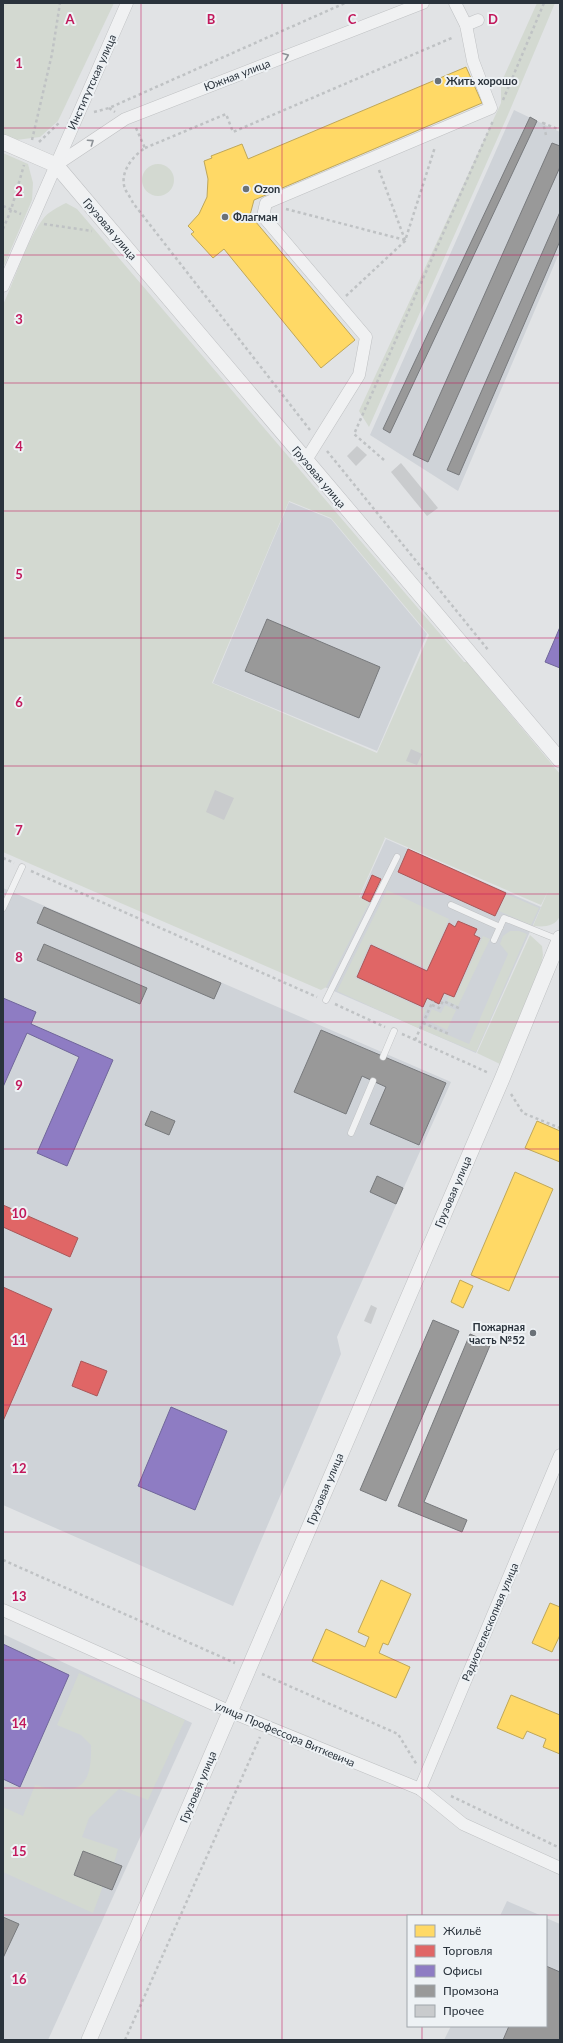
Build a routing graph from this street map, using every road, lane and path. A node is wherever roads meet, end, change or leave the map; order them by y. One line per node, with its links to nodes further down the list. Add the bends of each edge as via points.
1 (60, 3): 19 (path, via 52,54)
2 (127, 3): 12 (street, Институтская улица)
3 (345, 3): 12 (path, via 109,108)
4 (423, 3): 21 (street, Южная улица, one-way to 4, via 125,119)
5 (455, 3): 8 (street)
6 (544, 3): 10 (path)
7 (478, 20): 8 (street)
8 (466, 25): 13 (street, via 473,61 491,108)
9 (454, 37): 18 (path, via 233,132 226,114)
10 (500, 107)
11 (496, 114): 32 (path, via 354,434)
12 (78, 116): 21 (street, Институтская улица)
13 (440, 129): 20 (street); 28 (path)
14 (560, 130): 15 (path, via 543,123)
15 (546, 135)
16 (3, 139): 19 (street)
17 (3, 142): 19 (street)
18 (145, 148)
19 (29, 151): 21 (street); 24 (path)
20 (375, 157): 22 (street); 28 (path)
21 (57, 164): 25 (street, Институтская улица); 31 (street, Грузовая улица)
22 (266, 203): 28 (path); 30 (street, via 263,216)
23 (3, 206): 24 (path)
24 (11, 210): 25 (path); 26 (path)
25 (32, 218): 27 (path, via 43,224); 29 (street, Институтская улица)
26 (3, 229)
27 (95, 231)
28 (405, 240): 30 (path)
29 (3, 286)
30 (338, 304): 31 (street, via 366,337 360,375)
31 (306, 460): 33 (street, Грузовая улица)
32 (384, 460)
33 (560, 760)
34 (397, 857): 42 (lane, via 390,879)
35 (3, 858): 36 (path)
36 (22, 867): 38 (lane); 42 (path)
37 (451, 906): 39 (lane)
38 (3, 908)
39 (500, 927): 40 (lane, via 504,918); 41 (lane)
40 (559, 939): 49 (street, Грузовая улица)
41 (494, 940)
42 (326, 1000): 45 (path)
43 (461, 1009): 44 (path, via 442,1000 439,1008 432,1003)
44 (423, 1023): 46 (path); 47 (path)
45 (394, 1031): 47 (path); 48 (lane)
46 (449, 1034)
47 (415, 1040): 49 (path)
48 (383, 1057)
49 (502, 1079): 51 (path, via 523,1113); 56 (street, Грузовая улица)
50 (373, 1081): 52 (lane)
51 (560, 1128)
52 (351, 1133)
53 (560, 1455): 59 (street, Радиотелескопная улица)
54 (3, 1560): 56 (path)
55 (3, 1610): 57 (street, улица Профессора Виткевича)
56 (248, 1668): 57 (street, Грузовая улица); 59 (path, via 398,1734)
57 (230, 1712): 58 (street, улица Профессора Виткевича); 64 (street, Грузовая улица)
58 (265, 1726): 60 (street, улица Профессора Виткевича); 65 (path)
59 (424, 1778): 60 (street, Радиотелескопная улица)
60 (420, 1789): 63 (street, улица Профессора Виткевича, via 463,1824)
61 (445, 1793): 62 (path)
62 (560, 1848)
63 (560, 1868)
64 (89, 2040)
65 (125, 2040)

